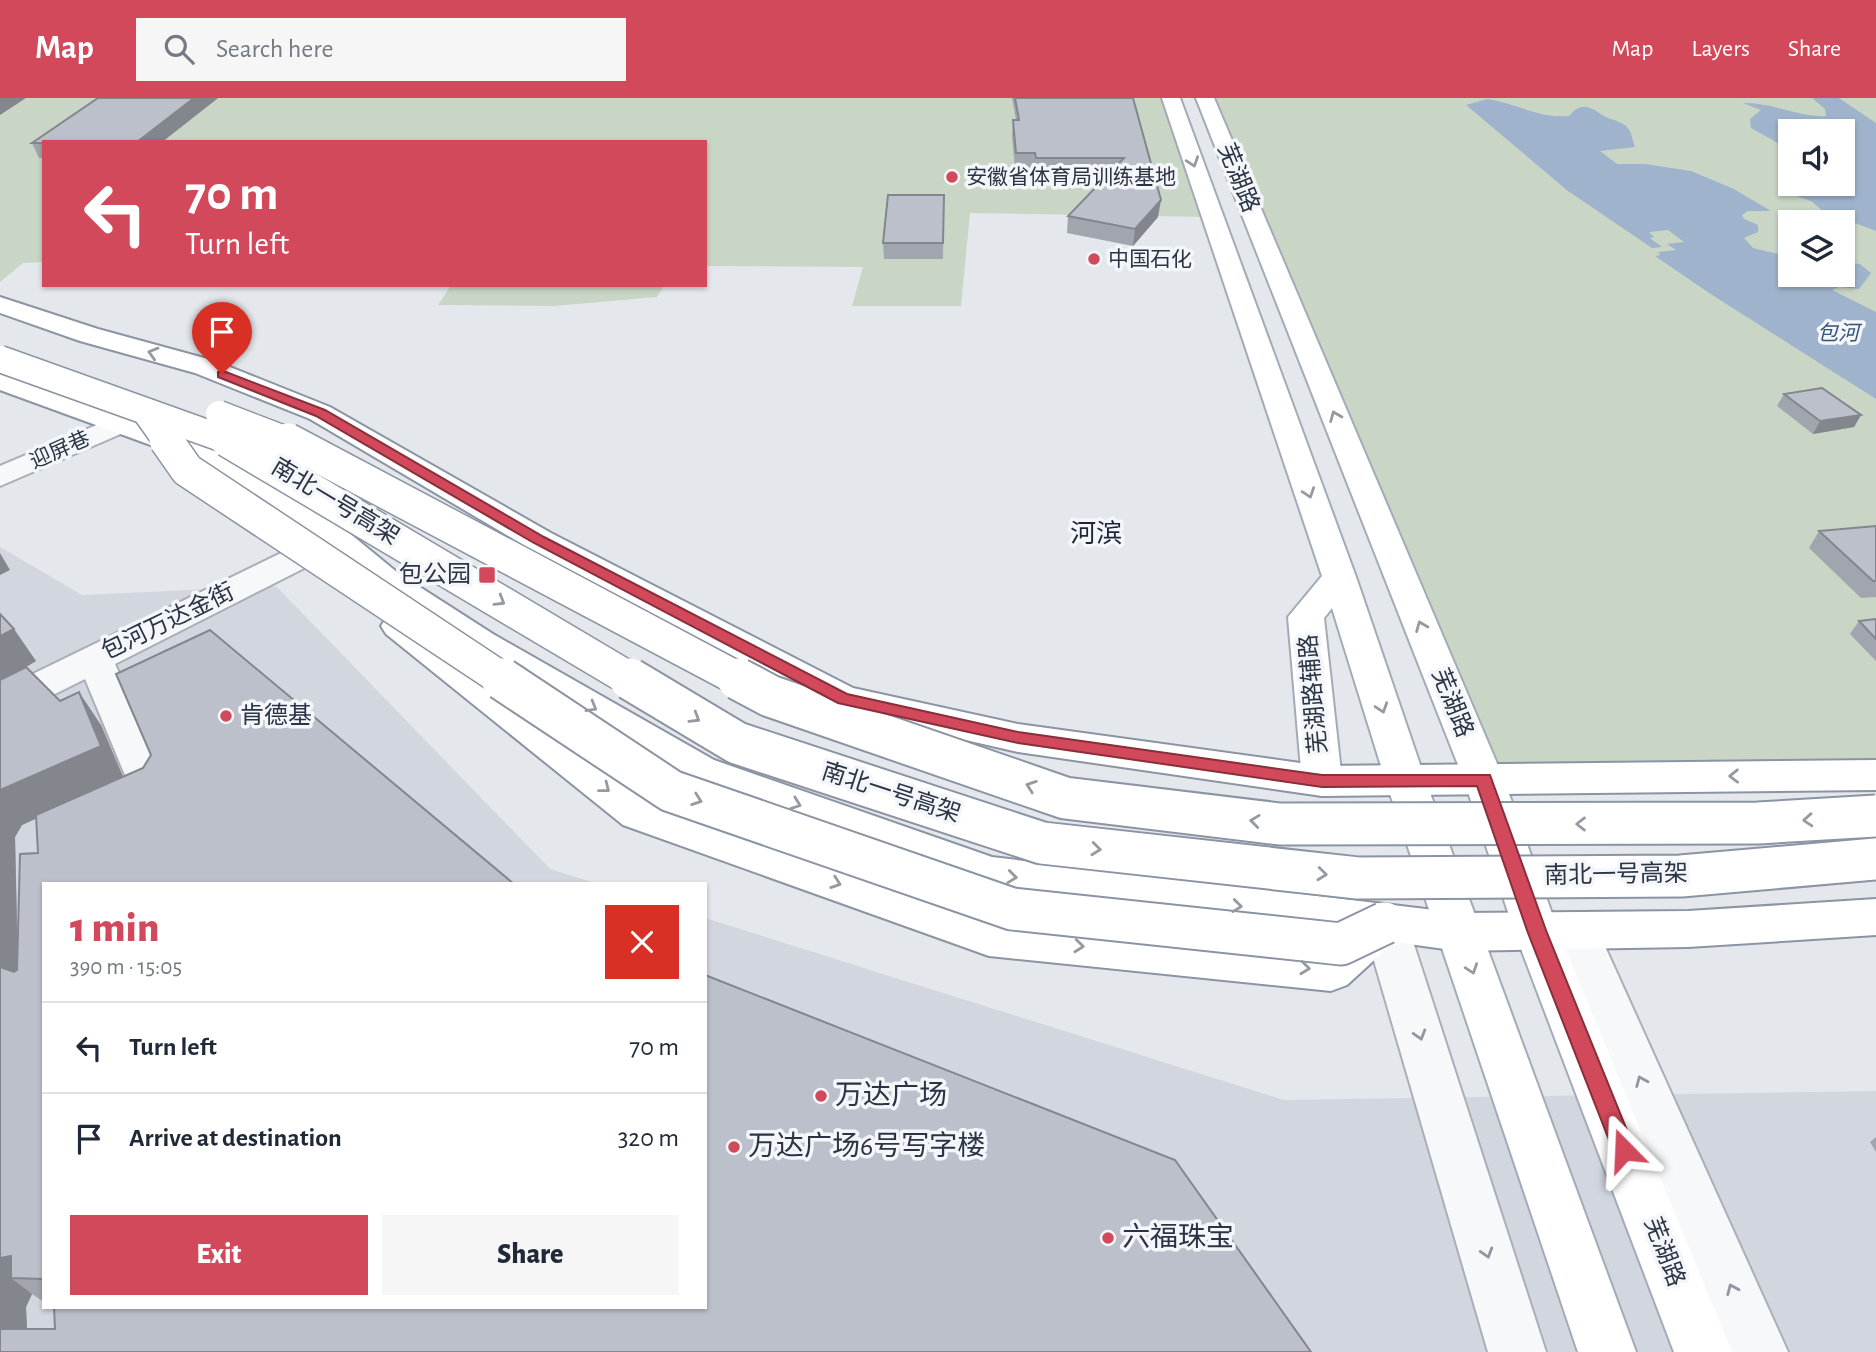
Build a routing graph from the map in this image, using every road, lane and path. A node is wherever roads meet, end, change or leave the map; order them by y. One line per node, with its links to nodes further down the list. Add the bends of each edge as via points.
1 (1171, 98): 12 (main road, 芜湖路, one-way to 12)
2 (1205, 98): 16 (main road, 芜湖路, one-way to 2)
3 (0, 295): 6 (main road)
4 (0, 305): 6 (main road)
5 (0, 335): 20 (main road, 南北一号高架, one-way to 5, bridge, via 1758,823 1280,824 1065,798 770,696 276,434)
6 (89, 335): 17 (main road, one-way to 6, via 1018,738 843,699 539,540 320,413 205,367)
7 (0, 359): 9 (main road, 南北一号高架, bridge)
8 (0, 380): 9 (main road)
9 (132, 418): 10 (street, 迎屏巷); 11 (main road, via 211,457); 21 (main road, 南北一号高架, one-way to 21, bridge, via 237,444 737,743 1042,843 1358,878 1681,876); 23 (main road, one-way to 23, via 638,814 989,937 1331,971)
10 (0, 477)
11 (336, 539): 13 (street, 包河万达金街); 23 (main road, one-way to 23, via 386,581 480,642 700,770 990,874)
12 (1339, 577): 17 (main road, 芜湖路辅路, via 1306,617); 18 (main road, 芜湖路, one-way to 18)
13 (94, 658): 14 (street, 包河万达金街); 19 (street, via 150,787)
14 (0, 706)
15 (1876, 775): 16 (main road, one-way to 16)
16 (1484, 780): 18 (main road); 25 (main road, 芜湖路)
17 (1322, 781): 18 (main road)
18 (1406, 782): 24 (main road, 芜湖路)
19 (88, 815)
20 (1876, 816)
21 (1876, 859)
22 (1876, 917): 25 (main road)
23 (1385, 923): 24 (main road); 26 (street, one-way to 26)
24 (1459, 932): 25 (main road); 27 (main road, 芜湖路, one-way to 27)
25 (1557, 932): 28 (main road, 芜湖路); 29 (street, one-way to 25)
26 (1517, 1352)
27 (1607, 1352)
28 (1703, 1352)
29 (1759, 1352)

